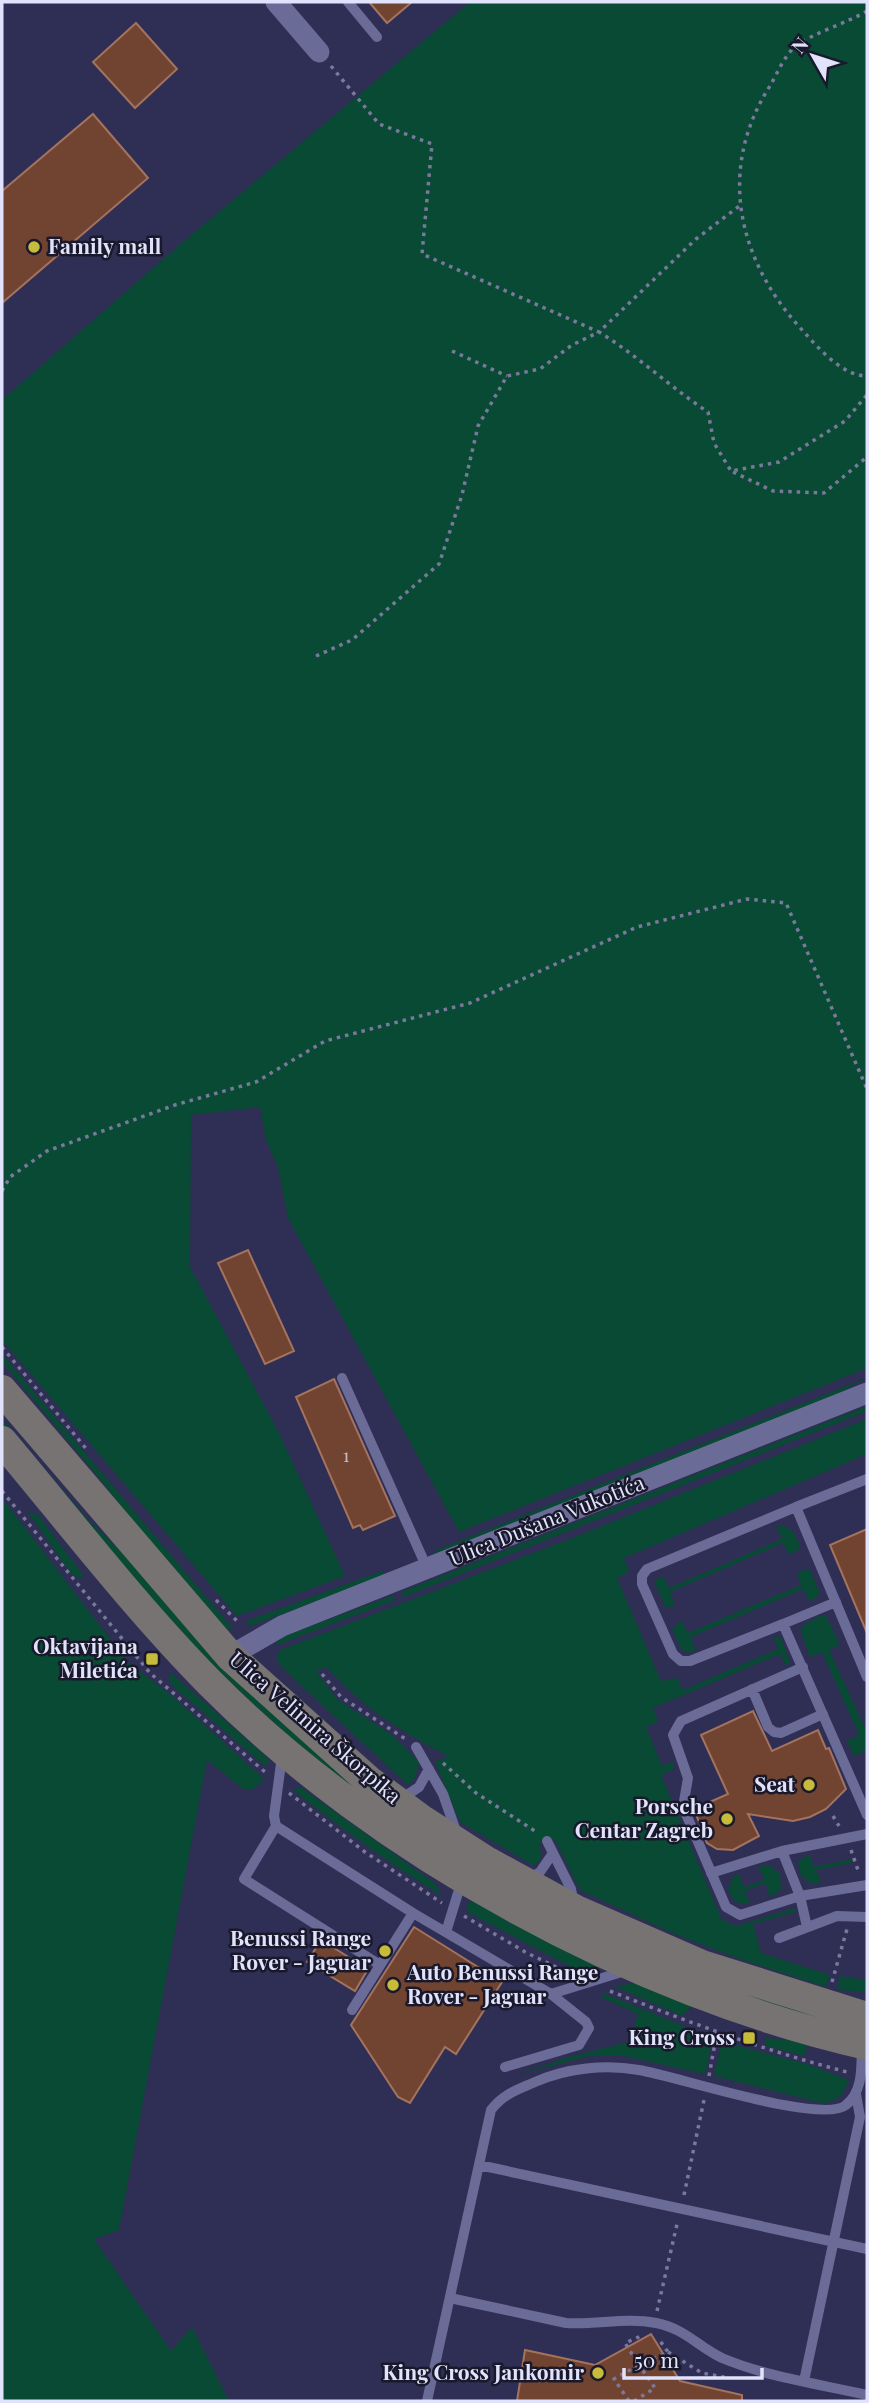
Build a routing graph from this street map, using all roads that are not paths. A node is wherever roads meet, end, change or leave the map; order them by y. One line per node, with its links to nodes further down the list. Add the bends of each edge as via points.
1 (276, 2): 4 (street)
2 (348, 2): 3 (lane)
3 (377, 37)
4 (319, 52)
5 (342, 1378): 11 (lane)
6 (2, 1390): 14 (main road, Ulica Velimira Škorpika)
7 (867, 1393): 11 (street, Ulica Dušana Vukotića)
8 (2, 1441): 20 (main road, Ulica Velimira Škorpika, via 160,1629 211,1685)
9 (867, 1479): 10 (lane)
10 (796, 1507): 12 (lane); 13 (lane, via 647,1569 642,1576 656,1618 681,1661)
11 (427, 1568): 14 (street, Ulica Dušana Vukotića, via 282,1626)
12 (836, 1602): 13 (lane); 16 (lane)
13 (783, 1624): 15 (lane)
14 (230, 1656): 22 (main road, Ulica Velimira Škorpika)
15 (803, 1667): 17 (lane); 18 (lane)
16 (867, 1677)
17 (752, 1689): 18 (lane, via 774,1732); 30 (lane, via 681,1721 673,1735 688,1778 683,1807)
18 (823, 1714): 23 (lane)
19 (416, 1747): 21 (lane)
20 (283, 1750): 24 (lane); 31 (main road, Ulica Velimira Škorpika)
21 (429, 1769): 22 (lane, via 419,1787); 27 (lane)
22 (397, 1801): 27 (main road, Ulica Velimira Škorpika)
23 (867, 1815)
24 (276, 1826): 36 (lane); 41 (lane, via 244,1880)
25 (867, 1834): 28 (lane)
26 (547, 1841): 29 (lane)
27 (460, 1844): 33 (main road, Ulica Velimira Škorpika)
28 (782, 1851): 30 (lane); 34 (lane)
29 (553, 1853): 33 (lane, via 540,1872); 35 (lane)
30 (711, 1873): 34 (lane, via 726,1907 740,1915)
31 (463, 1878): 39 (lane); 42 (main road, Ulica Velimira Škorpika)
32 (864, 1881): 34 (lane)
33 (524, 1882): 35 (main road, Ulica Velimira Škorpika)
34 (800, 1896): 38 (lane)
35 (576, 1910): 45 (main road, Ulica Velimira Škorpika)
36 (413, 1913): 39 (lane); 41 (lane)
37 (867, 1917): 38 (lane, via 837,1916)
38 (807, 1927): 40 (lane)
39 (446, 1933): 43 (lane)
40 (779, 1938)
41 (380, 1965): 44 (lane)
42 (639, 1967): 43 (lane); 45 (main road, Ulica Velimira Škorpika, via 725,2003)
43 (551, 1994): 46 (lane, via 586,2022 586,2037 579,2045)
44 (352, 2010)
45 (866, 2035): 47 (lane)
46 (505, 2067)
47 (856, 2094): 48 (lane); 49 (lane, via 833,2112 817,2111 638,2070 594,2067 546,2077 501,2097 491,2110)
48 (864, 2118): 50 (lane)
49 (479, 2165): 50 (lane); 52 (lane)
50 (835, 2242): 51 (lane); 53 (lane)
51 (867, 2249)
52 (450, 2298): 53 (lane, via 566,2323 629,2319 655,2323 680,2329 720,2357); 55 (lane)
53 (804, 2381): 54 (lane)
54 (867, 2395)
55 (427, 2401)

